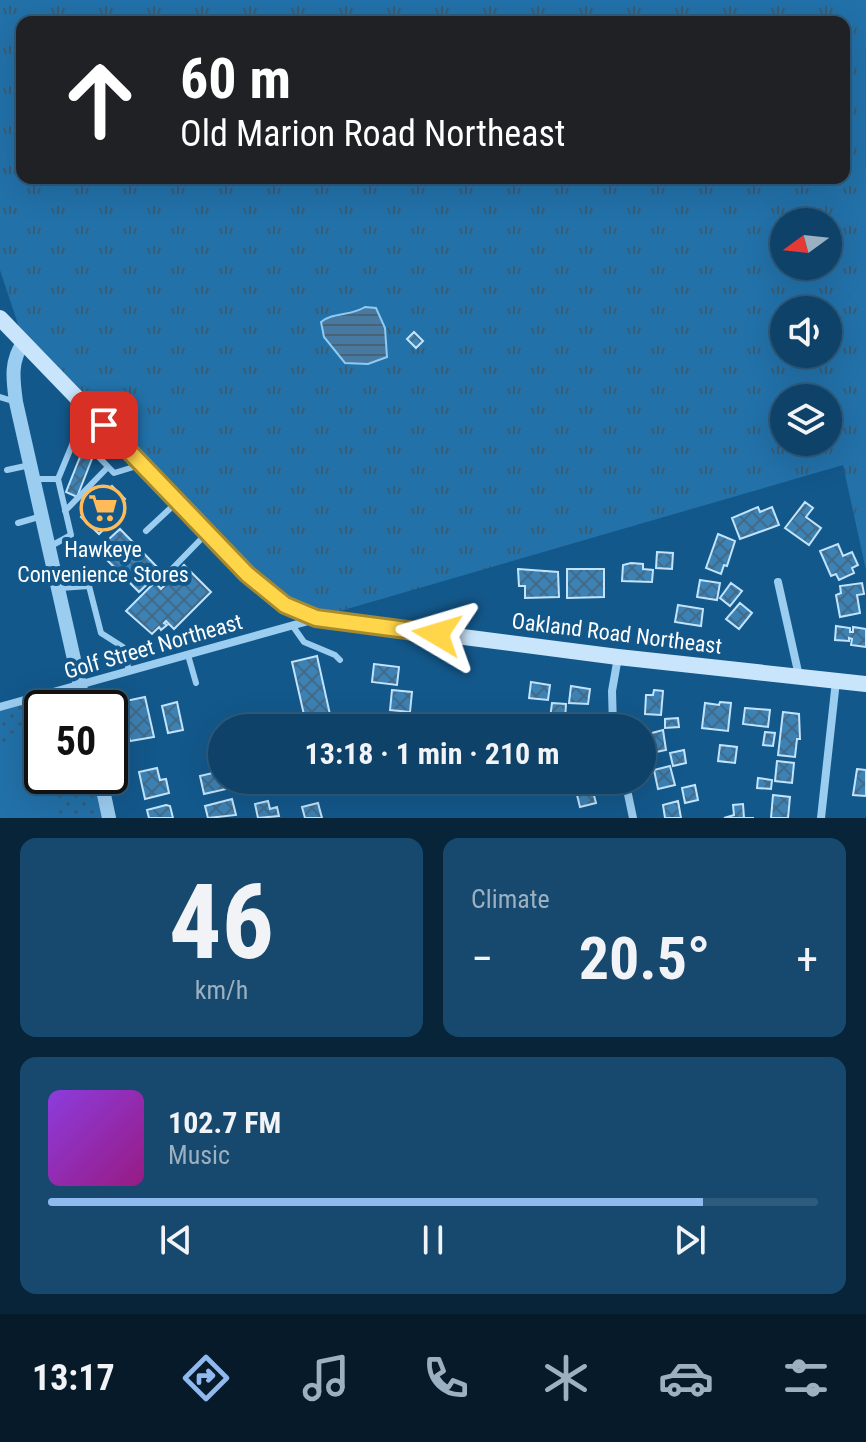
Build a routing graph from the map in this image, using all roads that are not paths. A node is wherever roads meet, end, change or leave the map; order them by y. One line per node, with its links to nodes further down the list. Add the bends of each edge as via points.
1 (0, 318): 2 (main road, Oakland Road Northeast)
2 (24, 342): 4 (street, via 15,356); 5 (main road, Oakland Road Northeast)
3 (0, 397): 4 (lane)
4 (16, 402): 10 (street)
5 (85, 405): 6 (lane); 7 (main road, Oakland Road Northeast)
6 (77, 433): 8 (lane); 11 (lane)
7 (142, 464): 8 (lane, via 114,473); 12 (main road, Oakland Road Northeast)
8 (108, 467): 13 (lane)
9 (7, 470): 10 (lane)
10 (31, 472): 11 (lane); 14 (street)
11 (58, 479): 13 (lane)
12 (177, 501): 16 (lane); 17 (main road, Oakland Road Northeast)
13 (65, 511): 18 (lane, via 71,535)
14 (42, 516): 15 (lane); 18 (street)
15 (18, 523)
16 (146, 531)
17 (208, 533): 19 (lane); 22 (main road, Oakland Road Northeast, via 285,605)
18 (49, 547): 21 (street)
19 (169, 572)
20 (778, 582): 28 (street)
21 (58, 588): 27 (lane, via 89,586 101,633 123,647); 32 (street)
22 (316, 618): 23 (street, Golf Street Northeast); 25 (main road, Oakland Road Northeast)
23 (292, 625): 24 (street, Golf Street Northeast); 26 (lane, via 304,642)
24 (188, 655): 27 (street, Golf Street Northeast); 30 (lane)
25 (618, 657): 28 (main road, Oakland Road Northeast); 35 (street)
26 (340, 660)
27 (129, 671): 32 (street, Golf Street Northeast)
28 (799, 676): 29 (main road, Oakland Road Northeast)
29 (837, 680): 31 (main road, Oakland Road Northeast); 40 (street)
30 (196, 683)
31 (866, 684)
32 (80, 685): 33 (street); 34 (street, Golf Street Northeast)
33 (81, 690)
34 (0, 707)
35 (613, 714)
36 (104, 794): 38 (street)
37 (628, 794): 39 (street)
38 (109, 818)
39 (633, 818)
40 (821, 818)

